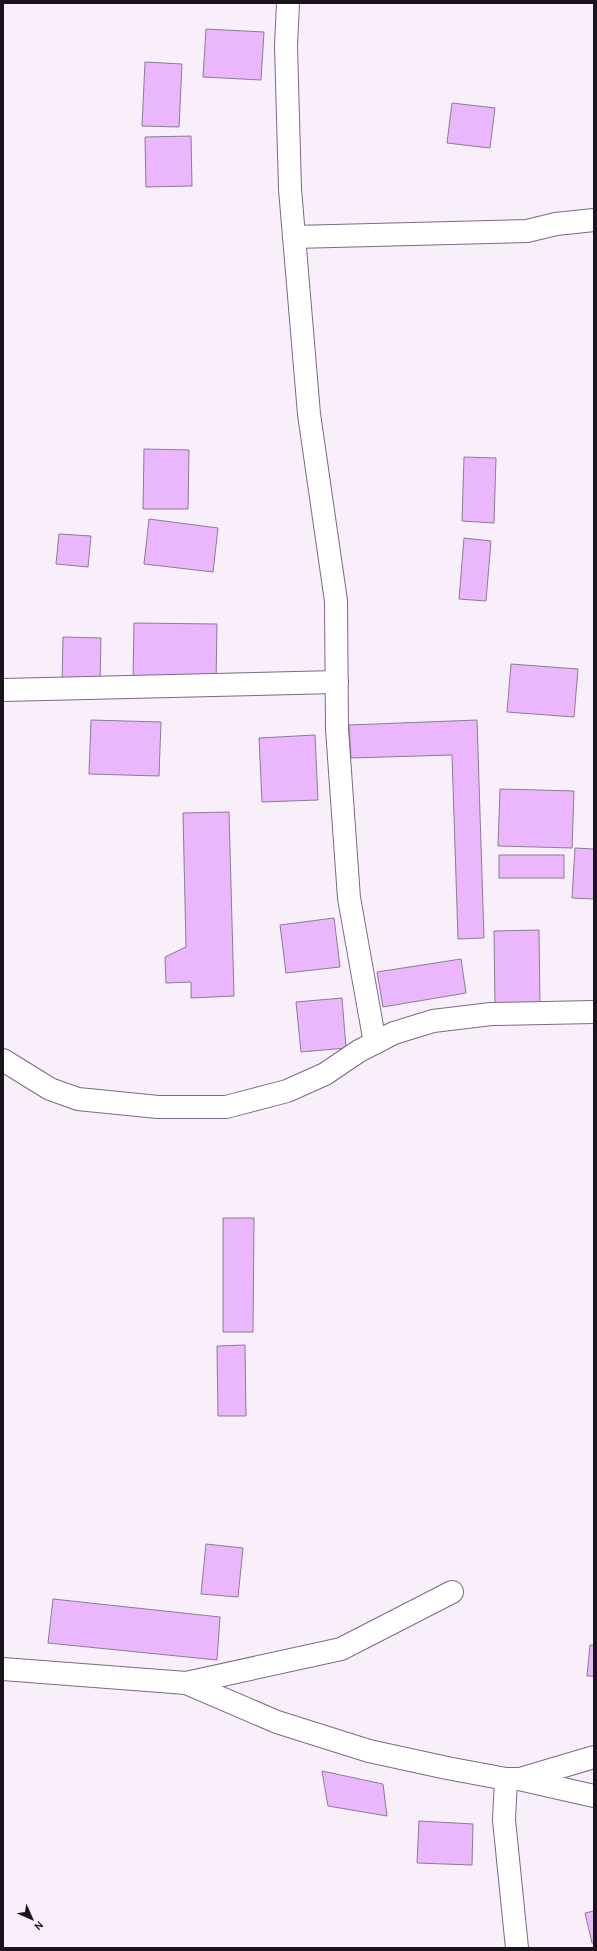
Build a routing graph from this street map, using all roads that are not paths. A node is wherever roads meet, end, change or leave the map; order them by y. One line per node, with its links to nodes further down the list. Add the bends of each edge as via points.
1 (288, 3): 3 (street, via 286,46)
2 (594, 220): 3 (street, via 556,224 527,231)
3 (294, 237): 4 (street, via 309,414 336,601)
4 (337, 682): 5 (street); 7 (street, via 337,729 349,898)
5 (3, 690)
6 (594, 1012): 7 (street, via 491,1014 433,1021 394,1033)
7 (375, 1043): 8 (street, via 319,1077 287,1091 226,1107 158,1107 78,1099 50,1089)
8 (3, 1060)
9 (452, 1592): 11 (street, via 340,1649)
10 (3, 1669): 11 (street)
11 (186, 1683): 13 (street, via 277,1722 369,1751)
12 (594, 1757): 13 (street)
13 (513, 1779): 14 (street); 15 (street, via 504,1820)
14 (594, 1796)
15 (517, 1948)

